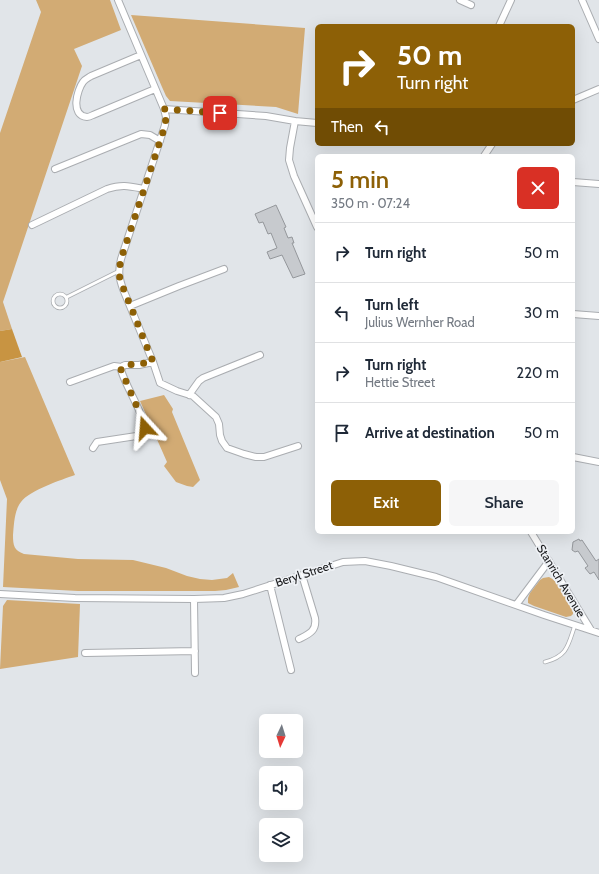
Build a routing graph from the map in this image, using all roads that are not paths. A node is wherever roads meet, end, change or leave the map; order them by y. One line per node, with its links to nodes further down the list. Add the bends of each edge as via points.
1 (118, 0): 8 (street)
2 (460, 0): 5 (street)
3 (511, 0): 6 (street)
4 (582, 0): 7 (street)
5 (472, 5)
6 (500, 24)
7 (599, 39)
8 (142, 55): 9 (street); 9 (street, via 85,80 76,103 79,114 87,117 93,115)
9 (155, 88): 12 (street)
10 (599, 89): 11 (street)
11 (575, 99)
12 (164, 109): 13 (street, via 266,116); 15 (street, via 166,120)
13 (295, 121): 14 (street); 20 (street, via 289,160)
14 (315, 123)
15 (160, 140): 16 (street, via 141,134); 19 (street)
16 (55, 169)
17 (575, 182): 18 (street)
18 (599, 184)
19 (144, 189): 21 (street, via 116,186); 23 (street)
20 (315, 223)
21 (32, 225)
22 (224, 269): 25 (street)
23 (119, 271): 24 (lane); 25 (street)
24 (67, 297): 24 (lane, via 67,303 63,307 54,304 53,300 57,294 64,294)
25 (130, 306): 29 (street)
26 (575, 314): 27 (street)
27 (599, 316)
28 (260, 355): 32 (street, via 203,378)
29 (153, 362): 30 (street); 32 (street, via 160,383)
30 (122, 367): 31 (street, via 114,366); 34 (street, via 145,433 97,442)
31 (70, 382)
32 (189, 395): 33 (street, via 216,417 222,441 229,449 256,457)
33 (298, 446)
34 (93, 448)
35 (575, 457): 36 (street)
36 (599, 462)
37 (532, 534): 38 (street, Stanrich Avenue)
38 (549, 561): 43 (street); 45 (street, Stanrich Avenue)
39 (302, 575): 40 (street, Beryl Street); 43 (street, Beryl Street, via 343,562 377,562 436,577); 47 (street, via 316,623 309,634)
40 (270, 585): 42 (street, Beryl Street, via 231,597); 51 (street)
41 (0, 594): 42 (street, Beryl Street, via 74,598)
42 (194, 599): 48 (street)
43 (516, 605): 44 (street, Beryl Street)
44 (575, 625): 45 (street, Beryl Street); 50 (lane, via 562,654)
45 (591, 630): 46 (street, Beryl Street)
46 (599, 633)
47 (299, 639)
48 (195, 651): 49 (street); 52 (street)
49 (85, 653)
50 (545, 662)
51 (291, 670)
52 (195, 673)

